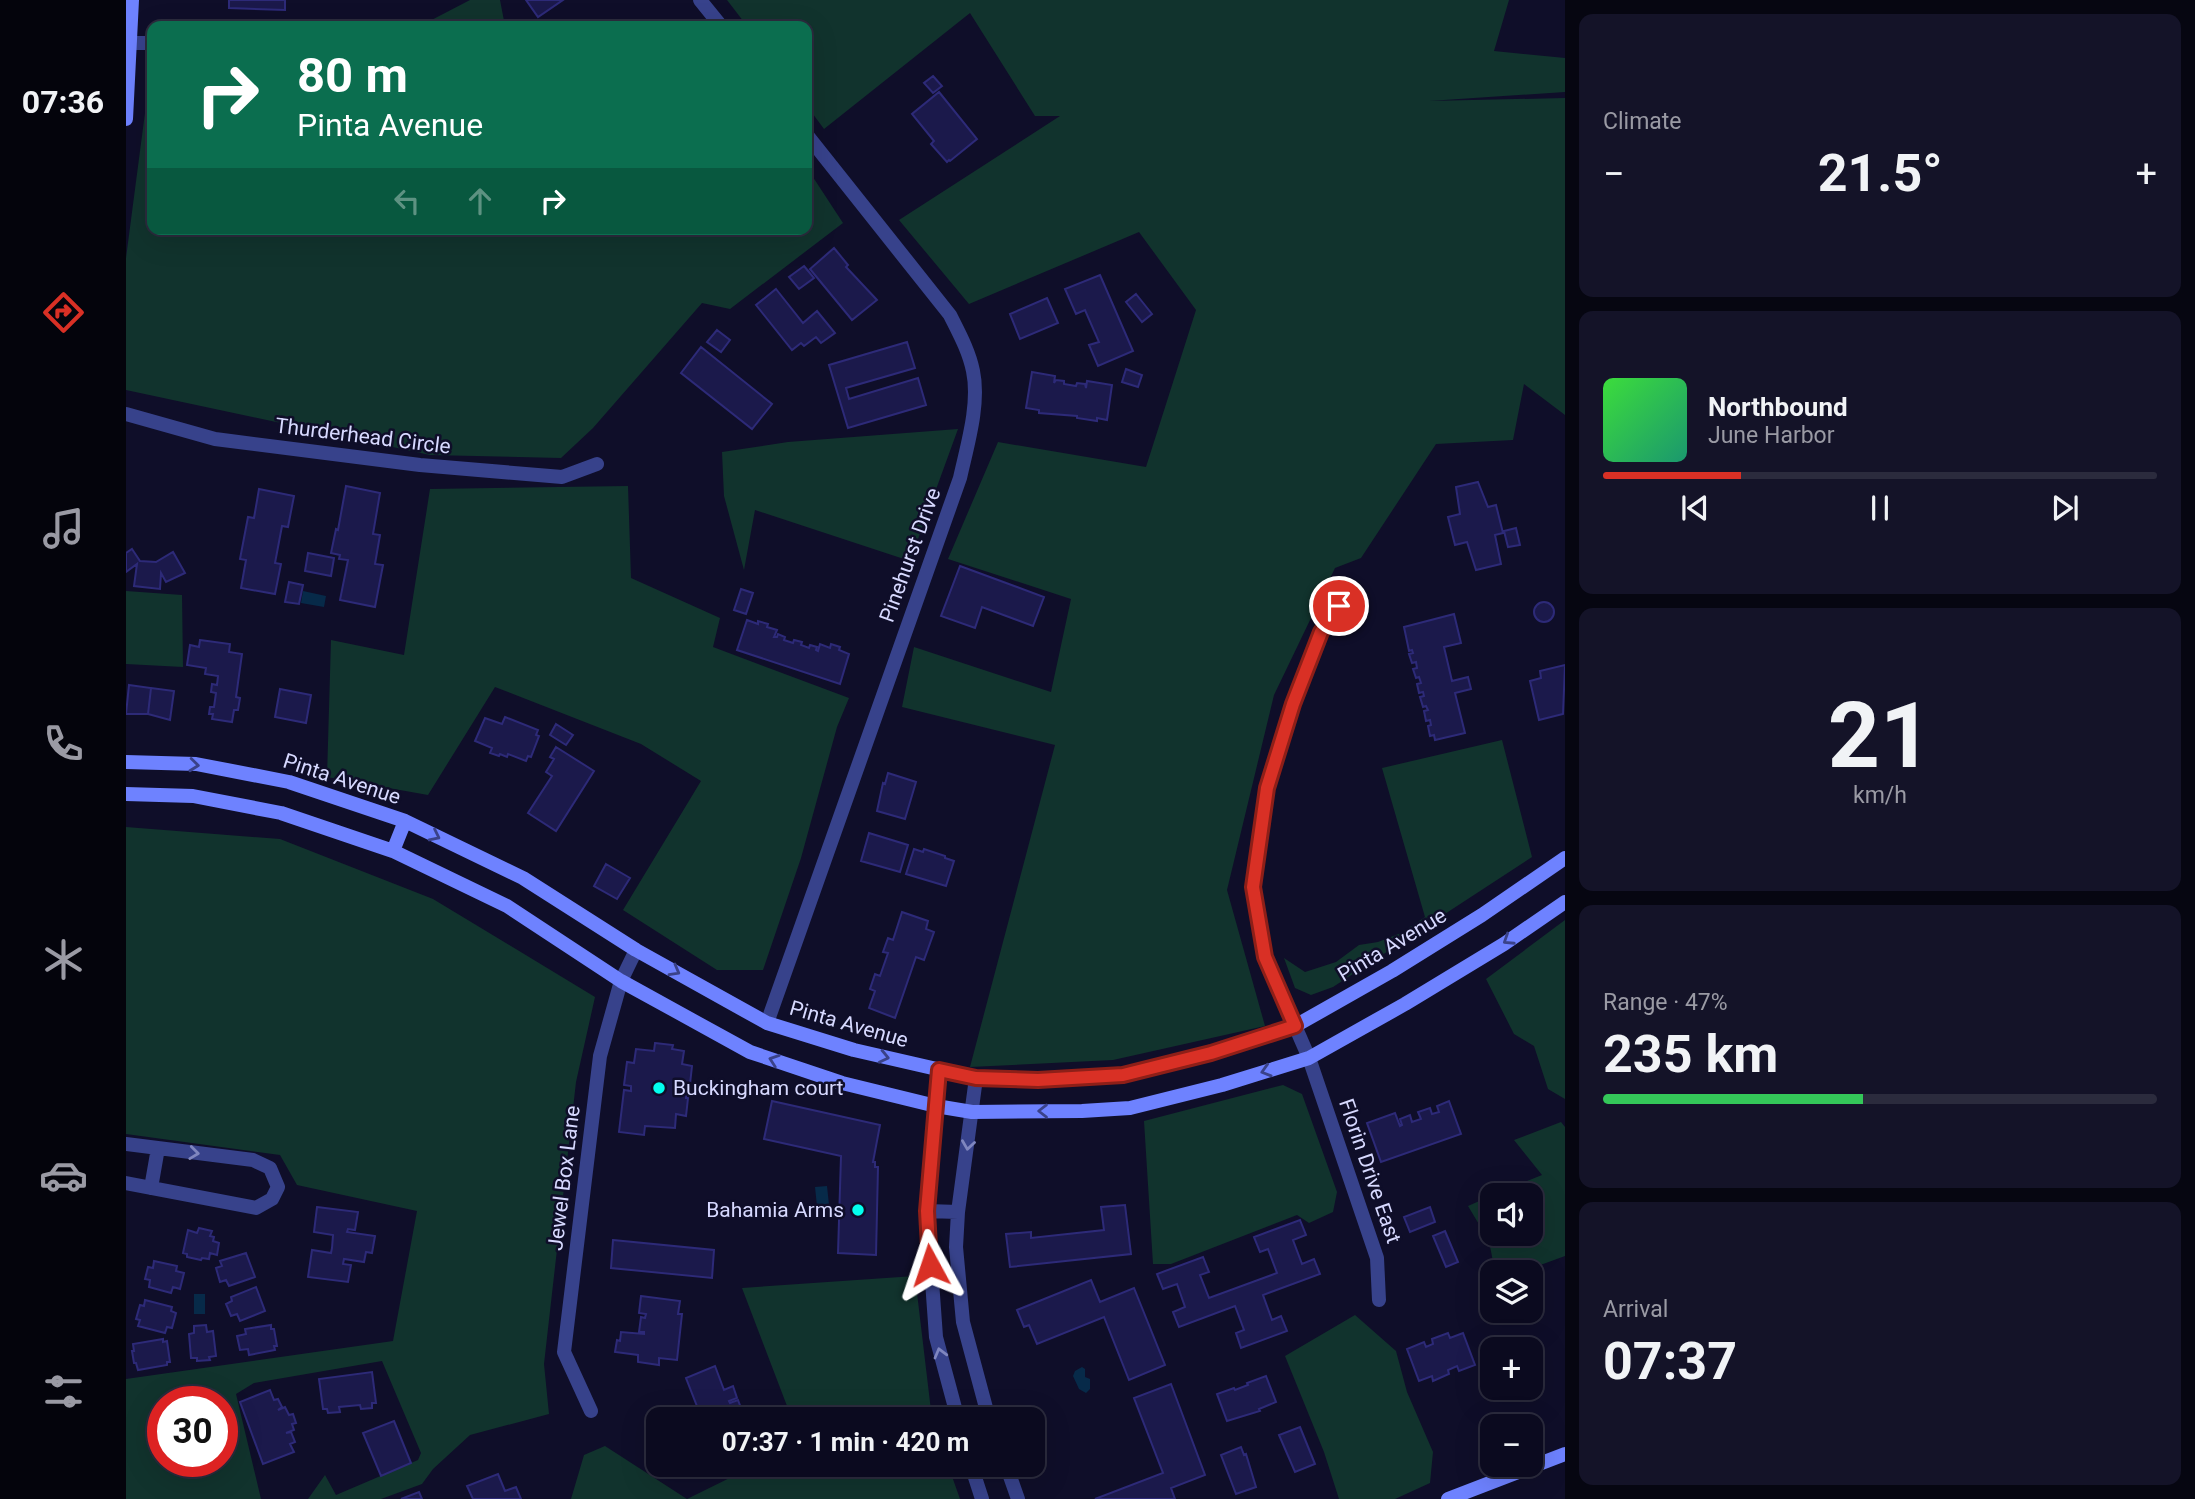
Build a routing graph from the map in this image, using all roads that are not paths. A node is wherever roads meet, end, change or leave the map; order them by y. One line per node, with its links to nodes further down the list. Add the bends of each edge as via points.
1 (132, 0): 4 (street)
2 (701, 0): 3 (street)
3 (717, 21)
4 (131, 43): 5 (street); 6 (street)
5 (147, 43)
6 (126, 119)
7 (812, 141): 19 (street, Pinehurst Drive, via 950,316 970,361 974,389 960,478)
8 (126, 414): 9 (street, Thurderhead Circle, via 215,439 420,465 562,477)
9 (597, 464)
10 (1339, 606): 20 (street, Florin Drive East, via 1321,632 1278,752 1267,788 1253,887 1265,957)
11 (126, 762): 13 (street, Pinta Avenue, one-way to 13, via 196,764 289,782)
12 (126, 794): 14 (street, via 193,796 281,813)
13 (405, 821): 14 (street); 17 (street, Pinta Avenue, one-way to 17, via 523,878)
14 (393, 851): 18 (street, via 507,906)
15 (1565, 858): 20 (street, Pinta Avenue, via 1482,915)
16 (1565, 902): 21 (street, one-way to 21, via 1504,944)
17 (636, 950): 18 (street, Jewel Box Lane); 19 (street, Pinta Avenue, one-way to 19)
18 (621, 981): 24 (street, one-way to 18, via 842,1083 750,1052); 35 (street, Jewel Box Lane, via 600,1055 564,1352)
19 (767, 1023): 22 (street, Pinta Avenue, one-way to 22)
20 (1295, 1026): 21 (street, Florin Drive East); 23 (street, Pinta Avenue, via 1123,1075)
21 (1308, 1058): 25 (street, one-way to 25, via 1129,1108); 32 (street, Florin Drive East, via 1377,1258)
22 (939, 1070): 23 (street, Pinta Avenue); 24 (street)
23 (976, 1078): 25 (street)
24 (936, 1105): 25 (street); 30 (street)
25 (972, 1112): 31 (street, one-way to 31)
26 (126, 1144): 27 (street)
27 (158, 1149): 29 (street); 29 (street, one-way to 29, via 253,1160 270,1168 278,1186 272,1199 256,1208)
28 (126, 1183): 29 (street)
29 (151, 1188)
30 (927, 1211): 31 (street); 33 (street, one-way to 30, via 936,1337)
31 (958, 1212): 34 (street, via 956,1247 963,1322)
32 (1379, 1300)
33 (955, 1407)
34 (986, 1407)
35 (592, 1412)
36 (1565, 1454): 41 (street)
37 (975, 1477): 39 (street)
38 (1010, 1477): 40 (street)
39 (982, 1499)
40 (1018, 1499)
41 (1448, 1499)

